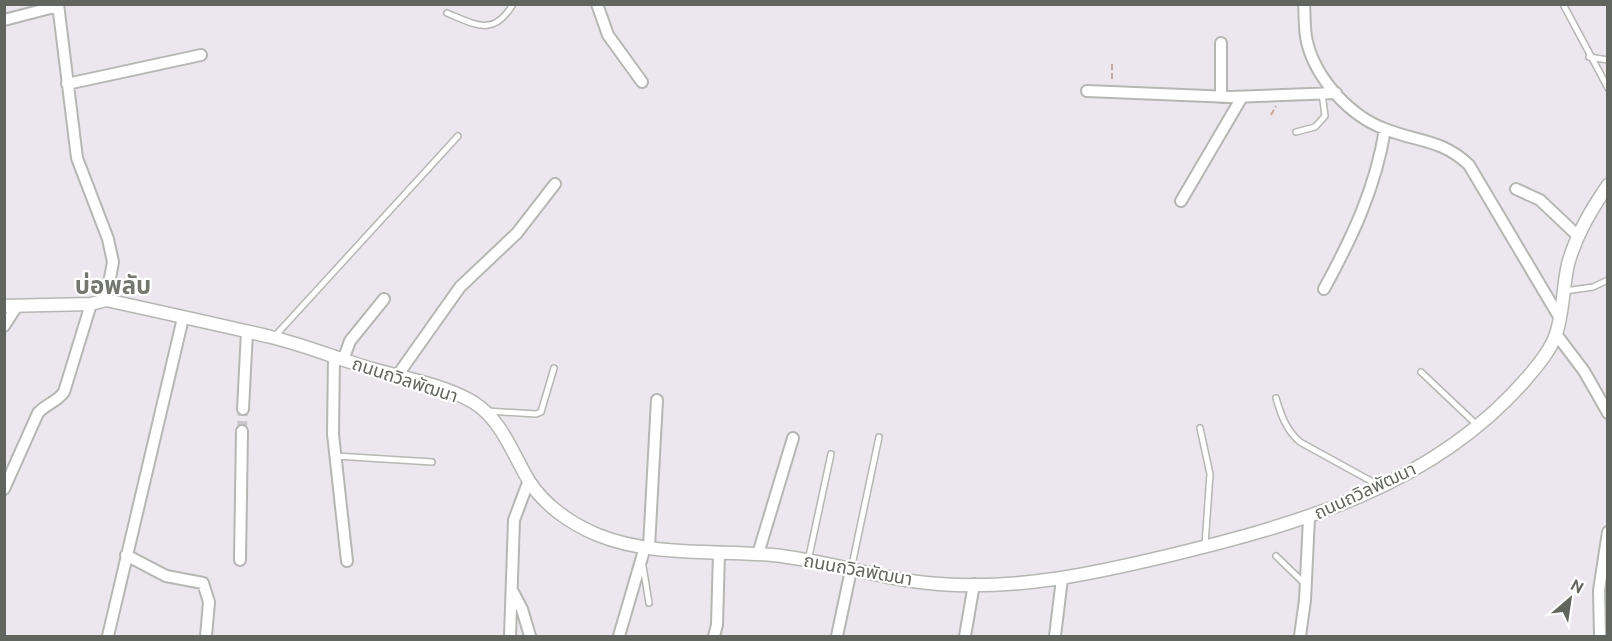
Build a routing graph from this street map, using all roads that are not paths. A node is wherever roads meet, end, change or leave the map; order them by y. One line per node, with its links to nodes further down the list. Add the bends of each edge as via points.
1 (513, 4): 6 (lane, via 506,17 493,26 474,25)
2 (597, 4): 12 (street, via 608,35)
3 (1304, 4): 17 (street, via 1307,41 1317,66)
4 (1563, 4): 10 (lane)
5 (58, 5): 7 (street); 13 (street)
6 (447, 13)
7 (4, 20)
8 (1221, 43): 18 (street)
9 (201, 55): 13 (street)
10 (1589, 57): 11 (lane); 14 (lane)
11 (1608, 60)
12 (642, 82)
13 (67, 84): 32 (street, via 77,158 108,238 113,262)
14 (1608, 88)
15 (1087, 91): 18 (street)
16 (1322, 93): 17 (street); 19 (street); 21 (lane, via 1325,116 1315,127)
17 (1336, 93): 20 (street, via 1356,114)
18 (1221, 97): 19 (street)
19 (1242, 97): 26 (street)
20 (1385, 129): 29 (street, via 1373,180 1349,244); 35 (street, via 1437,143 1469,165)
21 (1296, 132)
22 (458, 136): 40 (lane)
23 (555, 184): 44 (street, via 517,233 460,287)
24 (1608, 185): 27 (street, ถนนถวิลพัฒนา)
25 (1516, 189): 27 (street, via 1540,200)
26 (1182, 201)
27 (1578, 236): 30 (street, ถนนถวิลพัฒนา)
28 (1608, 280): 30 (lane)
29 (1324, 289)
30 (1563, 292): 35 (street, ถนนถวิลพัฒนา)
31 (384, 299): 41 (street)
32 (106, 300): 33 (street, ถนนถวิลพัฒนา); 36 (street, ถนนถวิลพัฒนา)
33 (91, 304): 34 (street, ถนนถวิลพัฒนา); 60 (street, via 64,392 38,413)
34 (11, 306): 37 (street)
35 (1558, 315): 39 (street, ถนนถวิลพัฒนา)
36 (183, 318): 38 (street, ถนนถวิลพัฒนา); 66 (street)
37 (4, 326)
38 (247, 332): 40 (street, ถนนถวิลพัฒนา); 47 (street)
39 (1556, 334): 49 (street, via 1584,371); 50 (street, ถนนถวิลพัฒนา, via 1524,382)
40 (273, 338): 41 (street, ถนนถวิลพัฒนา)
41 (338, 358): 44 (street, ถนนถวิลพัฒนา); 56 (street)
42 (554, 368): 48 (lane, via 541,412)
43 (1421, 372): 50 (lane)
44 (397, 376): 48 (street, ถนนถวิลพัฒนา, via 456,394)
45 (1276, 398): 59 (lane, via 1282,418 1300,442)
46 (657, 400): 64 (street)
47 (243, 409)
48 (485, 411): 58 (street, ถนนถวิลพัฒนา, via 500,428)
49 (1608, 413)
50 (1477, 425): 59 (street, ถนนถวิลพัฒนา, via 1434,459)
51 (1200, 428): 63 (lane, via 1210,474)
52 (242, 430): 69 (street)
53 (879, 437): 73 (lane)
54 (793, 438): 67 (street)
55 (831, 454): 71 (lane)
56 (336, 456): 57 (lane); 70 (street)
57 (432, 462)
58 (529, 480): 64 (street, ถนนถวิลพัฒนา, via 540,496 574,523 619,543); 77 (street, via 514,520)
59 (1381, 486): 61 (street, ถนนถวิลพัฒนา)
60 (4, 489)
61 (1309, 518): 63 (street, ถนนถวิลพัฒนา); 76 (street)
62 (1608, 532): 89 (street, via 1599,590)
63 (1205, 546): 74 (street, ถนนถวิลพัฒนา)
64 (647, 547): 65 (street, ถนนถวิลพัฒนา); 72 (street)
65 (719, 552): 67 (street, ถนนถวิลพัฒนา); 84 (street)
66 (126, 555): 79 (street); 80 (street, via 166,576 203,583 209,603)
67 (758, 555): 71 (street, ถนนถวิลพัฒนา)
68 (1276, 556): 76 (lane)
69 (240, 560)
70 (347, 561)
71 (808, 561): 73 (street, ถนนถวิลพัฒนา)
72 (642, 562): 78 (lane); 83 (street)
73 (851, 570): 75 (street, ถนนถวิลพัฒนา, via 941,584); 85 (street)
74 (1062, 579): 75 (street, ถนนถวิลพัฒนา, via 1015,585); 87 (street)
75 (974, 584): 86 (street)
76 (1306, 585): 88 (street)
77 (512, 589): 81 (street); 82 (street)
78 (649, 603)
79 (108, 636)
80 (206, 636)
81 (510, 636)
82 (530, 636)
83 (619, 636)
84 (714, 636)
85 (837, 636)
86 (965, 636)
87 (1055, 636)
88 (1300, 636)
89 (1600, 636)

